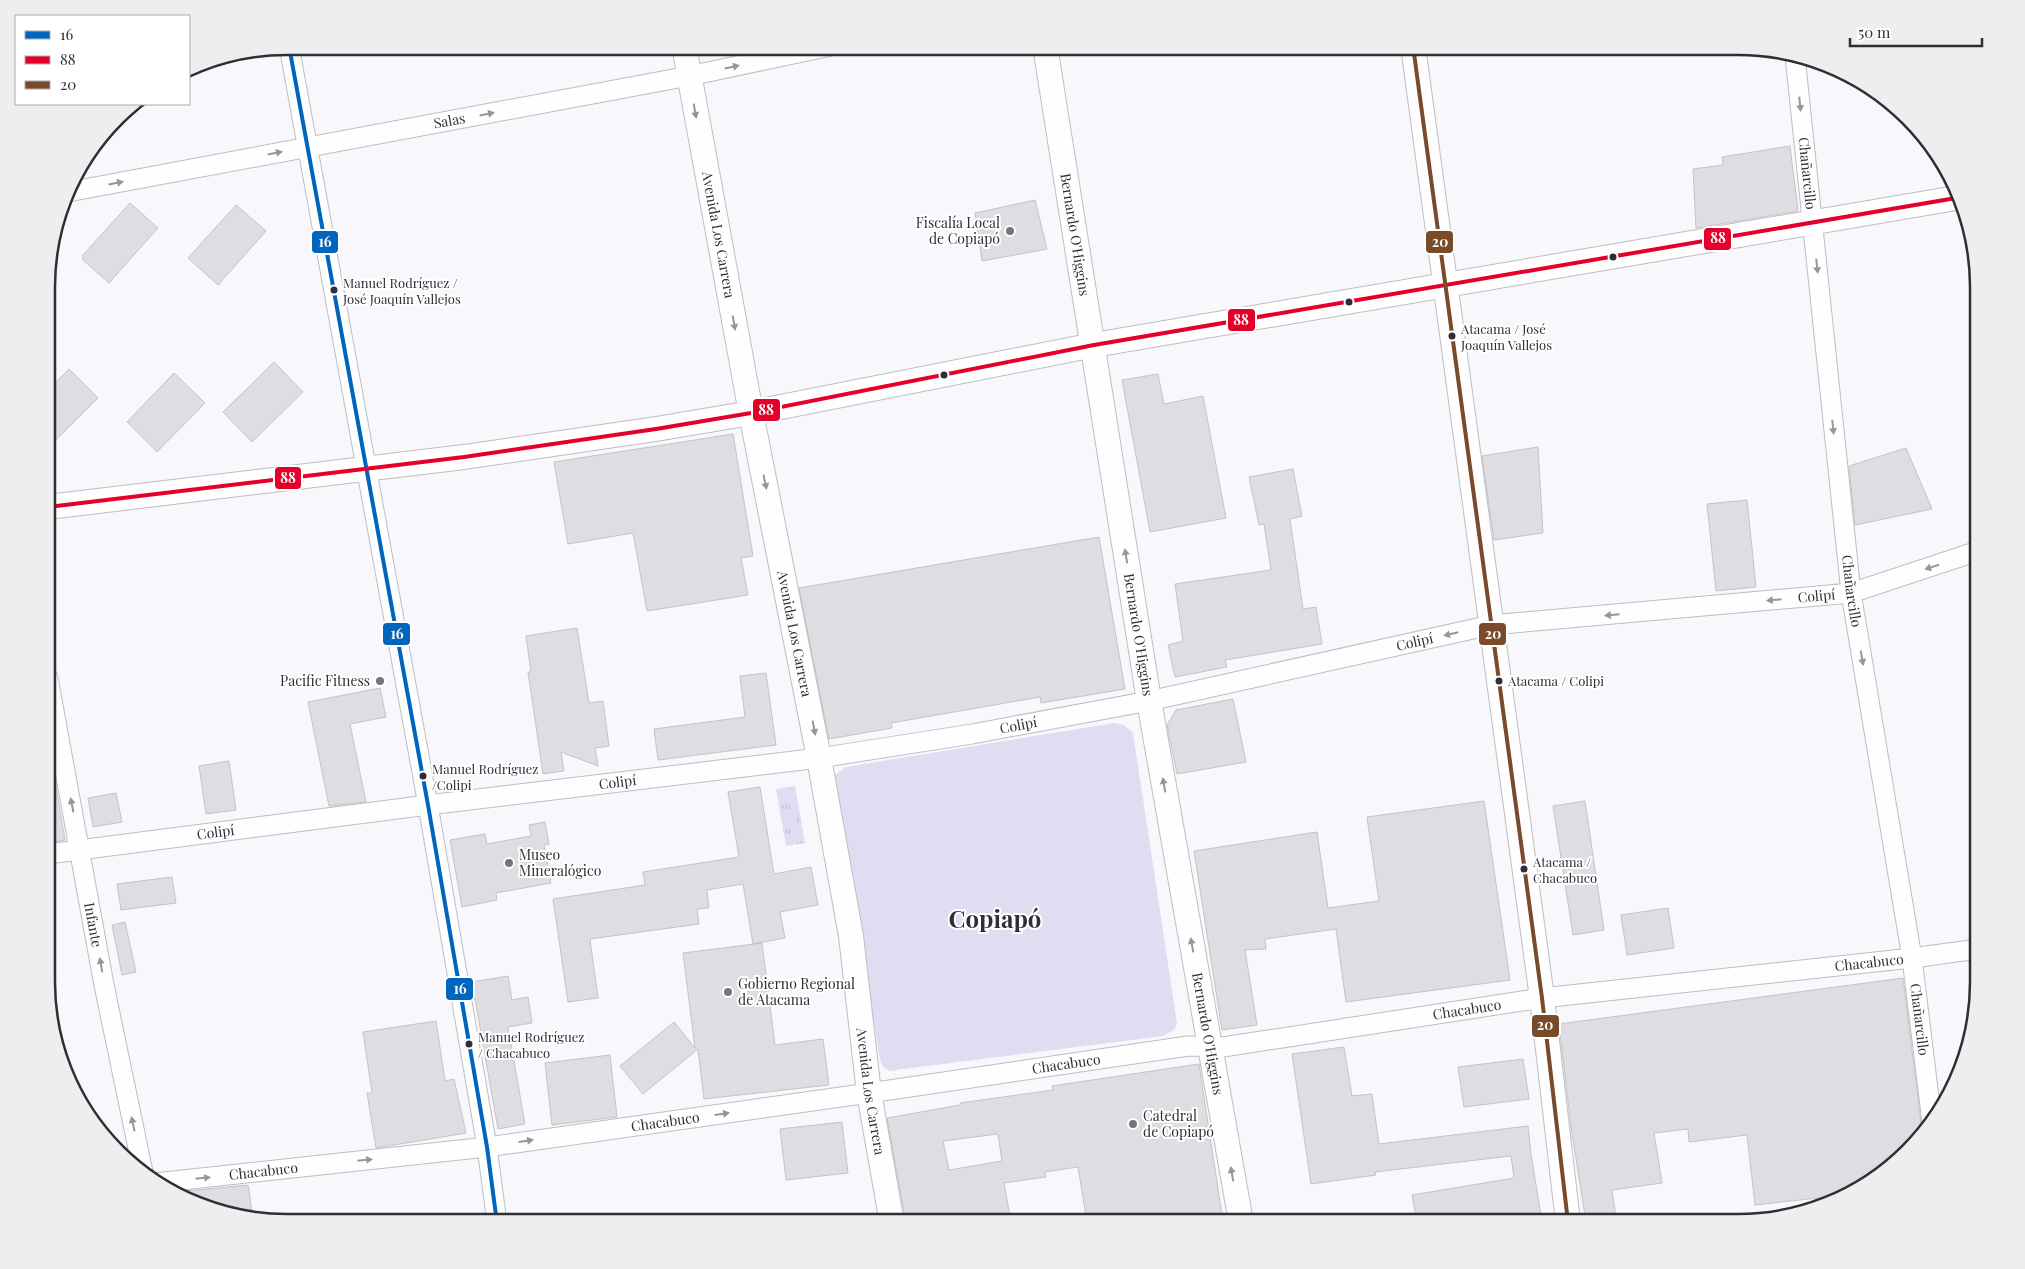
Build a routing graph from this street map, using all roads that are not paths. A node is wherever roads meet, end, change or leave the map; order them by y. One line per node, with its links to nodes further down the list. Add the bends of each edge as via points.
1 (291, 55): 8 (street)
2 (686, 55): 7 (main road, Avenida Los Carrera)
3 (788, 55): 7 (street, Salas, one-way to 3)
4 (1047, 55): 13 (main road, Bernardo O'Higgins)
5 (1415, 55): 12 (main road)
6 (1796, 62): 11 (street, Chañarcillo, one-way to 11)
7 (689, 76): 8 (street, Salas, one-way to 7); 14 (main road, Avenida Los Carrera, one-way to 14)
8 (308, 147): 9 (street, Salas, one-way to 8); 15 (street)
9 (76, 190)
10 (1952, 199): 11 (main road)
11 (1812, 224): 12 (main road); 18 (street, Chañarcillo, one-way to 18)
12 (1446, 286): 13 (main road); 19 (main road)
13 (1094, 345): 14 (main road); 20 (main road, Bernardo O'Higgins, one-way to 13)
14 (751, 413): 15 (main road, via 562,444); 22 (main road, Avenida Los Carrera, one-way to 22)
15 (365, 469): 16 (main road); 23 (street)
16 (55, 505)
17 (1970, 554): 18 (street, Colipí, one-way to 18)
18 (1851, 593): 19 (street, Colipí, one-way to 19); 27 (street, Chañarcillo, one-way to 27)
19 (1491, 625): 20 (street, Colipí, one-way to 20); 28 (main road)
20 (1149, 701): 22 (street, Colipí); 29 (main road, Bernardo O'Higgins, one-way to 20)
21 (55, 715): 24 (street, Infante, one-way to 21)
22 (819, 758): 23 (street, Colipí); 30 (main road, Avenida Los Carrera, via 851,936)
23 (428, 805): 24 (street, Colipí); 32 (street)
24 (81, 851): 25 (street, Colipí); 33 (street, Infante, one-way to 24, via 104,985)
25 (55, 853)
26 (1970, 949): 27 (street, Chacabuco)
27 (1912, 958): 28 (street, Chacabuco); 31 (street, Chañarcillo)
28 (1542, 998): 29 (street, Chacabuco, via 1223,1047); 38 (main road)
29 (1210, 1046): 30 (street, Chacabuco, via 1188,1046); 37 (main road, Bernardo O'Higgins, one-way to 29)
30 (869, 1093): 32 (street, Chacabuco, one-way to 30); 36 (main road, Avenida Los Carrera)
31 (1931, 1111)
32 (487, 1147): 34 (street, Chacabuco, one-way to 32); 35 (street)
33 (141, 1162)
34 (169, 1182)
35 (496, 1214)
36 (891, 1214)
37 (1239, 1214)
38 (1567, 1214)

